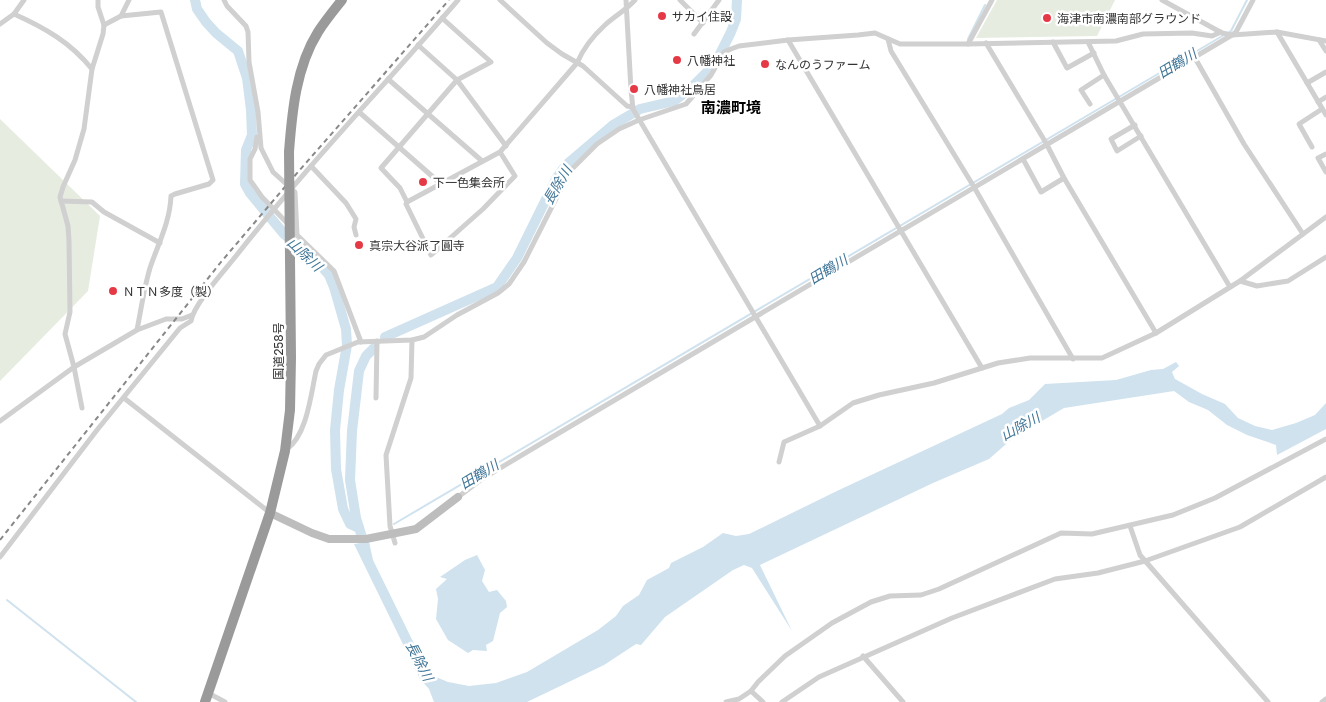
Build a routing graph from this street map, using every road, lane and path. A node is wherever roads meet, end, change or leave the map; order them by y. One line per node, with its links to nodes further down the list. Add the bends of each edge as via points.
1 (24, 0): 16 (street)
2 (98, 0): 21 (street)
3 (129, 0): 17 (street)
4 (224, 0): 56 (street, via 248,32)
5 (342, 0): 100 (highway, 国道258号, bridge, via 318,33 298,83 292,110 289,152 290,410)
6 (458, 0): 18 (street)
7 (500, 0): 38 (street, via 547,43)
8 (626, 0): 15 (street)
9 (635, 0): 15 (street)
10 (680, 0): 19 (street)
11 (719, 0): 19 (street)
12 (992, 0): 33 (street)
13 (1162, 0): 23 (street)
14 (1253, 0): 25 (street, via 1236,32)
15 (626, 9): 38 (street, via 605,25 582,51); 49 (street)
16 (14, 14): 20 (street); 39 (street, via 54,34 78,52)
17 (121, 16): 21 (street); 80 (street, via 161,12 213,180 172,196)
18 (442, 18): 34 (street); 43 (street, via 491,62)
19 (703, 23): 24 (street)
20 (0, 24)
21 (104, 25): 39 (street)
22 (1277, 32): 25 (street); 28 (street); 44 (street)
23 (1222, 33): 25 (street); 31 (street, via 1212,36 1143,34 1116,41)
24 (694, 34)
25 (1230, 35): 37 (street)
26 (888, 39): 27 (street, via 875,32); 33 (street, via 900,44); 70 (street, via 891,51)
27 (788, 40): 54 (street, via 739,46 724,52 711,76 686,104); 76 (street)
28 (1319, 40): 29 (street); 35 (street)
29 (1326, 41)
30 (1053, 42): 31 (street); 32 (street); 36 (street, via 1067,68)
31 (1088, 42): 36 (street)
32 (986, 43): 33 (street); 58 (street)
33 (968, 44)
34 (418, 45): 42 (street); 43 (street)
35 (1326, 51)
36 (1094, 52): 41 (street)
37 (1195, 58): 46 (street); 77 (street, via 1244,144)
38 (577, 63): 49 (street); 59 (street)
39 (92, 69): 72 (street, via 84,129)
40 (1326, 72): 44 (street)
41 (1104, 75): 46 (street); 48 (street, via 1081,90)
42 (388, 79): 51 (street); 52 (street)
43 (457, 80): 52 (street); 59 (street)
44 (1307, 83): 47 (street)
45 (1326, 97): 47 (street)
46 (1118, 98): 55 (street); 58 (street)
47 (1318, 102): 50 (street)
48 (1090, 104)
49 (633, 108): 54 (street)
50 (1322, 109): 53 (street); 60 (street, via 1299,124)
51 (359, 112): 61 (street); 66 (street)
52 (428, 113): 61 (street); 65 (street)
53 (1326, 115)
54 (638, 118): 84 (street); 88 (street, via 596,144 570,171 524,262 509,284 424,337)
55 (1135, 125): 57 (street); 57 (street, via 1111,140 1117,150)
56 (259, 127): 71 (street, via 265,158 273,172); 74 (street, via 250,159 250,180)
57 (1141, 136): 83 (street)
58 (1045, 142): 64 (street); 68 (street)
59 (506, 146): 62 (street)
60 (1312, 147)
61 (399, 148): 69 (street); 73 (street, via 381,168 400,188)
62 (500, 152): 65 (street); 73 (street, via 515,176 431,255)
63 (1326, 154): 67 (street, via 1318,158)
64 (1022, 160): 68 (street, via 1041,192); 70 (street)
65 (482, 161): 69 (street)
66 (311, 166): 71 (street); 79 (street, via 346,202 356,220)
67 (1326, 172)
68 (1064, 178): 87 (street)
69 (441, 184): 73 (street)
70 (973, 185): 76 (street); 91 (street)
71 (292, 189): 74 (street); 78 (street, via 296,192)
72 (61, 201): 80 (street, via 92,202); 92 (street, via 68,226 71,294 65,334)
73 (407, 202)
74 (273, 211): 78 (street); 85 (street)
75 (1326, 217): 77 (street)
76 (900, 228): 84 (street); 93 (street)
77 (1303, 234): 82 (street)
78 (297, 235): 90 (street, via 334,271)
79 (356, 235)
80 (160, 243): 86 (street, via 150,270)
81 (1326, 257): 82 (street, via 1288,281 1257,286)
82 (1240, 281): 83 (street)
83 (1230, 287): 87 (street)
84 (754, 314): 98 (street); 103 (street, via 482,479)
85 (192, 315): 86 (street, via 166,318); 94 (street, via 192,321 180,328)
86 (137, 330): 92 (street)
87 (1156, 333): 91 (street, via 1102,358)
88 (412, 340): 89 (street); 106 (street, via 411,378 386,455 390,526)
89 (377, 341): 90 (street); 95 (street)
90 (359, 342): 100 (street, via 326,355 319,364 305,419 295,444)
91 (1073, 359): 93 (street, via 1030,358)
92 (74, 367): 96 (street); 97 (street)
93 (982, 368): 98 (street, via 853,404)
94 (124, 398): 104 (street); 107 (street)
95 (376, 398)
96 (82, 408)
97 (0, 421)
98 (820, 426): 101 (street, via 784,442)
99 (1326, 439): 105 (street, via 1215,498 1173,515)
100 (285, 451): 104 (highway, 国道258号)
101 (779, 462)
102 (1326, 477): 108 (street, via 1240,527)
103 (458, 497): 104 (street, via 416,529 366,539 329,538)
104 (270, 513): 111 (highway, 国道258号)
105 (1130, 526): 108 (street); 110 (street, via 1092,534 1061,533 939,589 921,595 890,596 871,602 832,623 785,656)
106 (395, 543)
107 (0, 557)
108 (1145, 561): 109 (street, via 1055,580 952,618); 118 (street)
109 (863, 656): 116 (street, via 819,677); 117 (street)
110 (751, 691): 114 (street); 115 (street)
111 (206, 698): 113 (street)
112 (1326, 699): 119 (street)
113 (225, 702)
114 (726, 702)
115 (763, 702)
116 (782, 702)
117 (903, 702)
118 (1268, 702)
119 (1322, 702)

